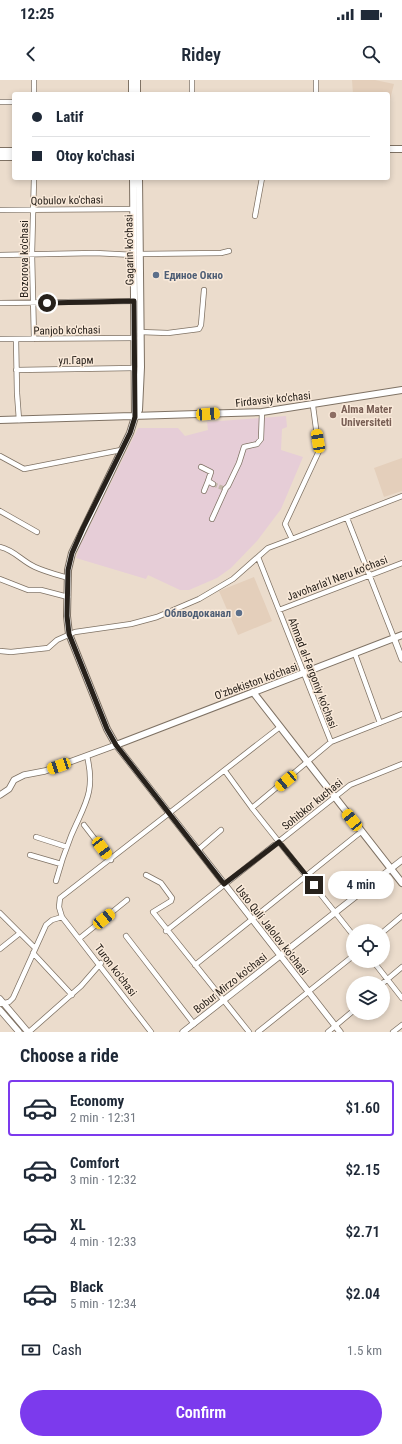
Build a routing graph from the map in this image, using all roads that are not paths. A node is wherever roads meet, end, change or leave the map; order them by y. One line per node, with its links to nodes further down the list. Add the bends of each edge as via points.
1 (34, 80): 6 (street)
2 (132, 80): 7 (main road)
3 (137, 80): 8 (main road)
4 (192, 80): 9 (street)
5 (316, 80): 10 (street)
6 (34, 92)
7 (132, 92)
8 (137, 92)
9 (192, 92)
10 (316, 92)
11 (0, 102): 12 (street)
12 (12, 102)
13 (390, 149): 14 (main road)
14 (402, 149)
15 (0, 151): 16 (main road)
16 (12, 151)
17 (0, 157): 18 (main road)
18 (12, 157)
19 (34, 180): 25 (street, Bozorova ko'chasi)
20 (133, 180): 23 (main road, Gagarin ko'chasi)
21 (139, 180): 30 (main road, Gagarin ko'chasi)
22 (262, 180): 26 (street)
23 (134, 209): 25 (street, Qobulov ko'chasi); 30 (main road, Gagarin ko'chasi)
24 (0, 210): 25 (street, Qobulov ko'chasi)
25 (33, 210): 29 (street, Bozorova ko'chasi)
26 (255, 216)
27 (229, 251): 30 (street)
28 (0, 254): 29 (street)
29 (32, 254): 30 (street); 34 (street, Bozorova ko'chasi)
30 (137, 254): 32 (main road, Gagarin ko'chasi); 35 (main road, Gagarin ko'chasi)
31 (204, 290): 35 (street, via 201,325 198,329 168,333)
32 (134, 301): 34 (street); 36 (main road, Gagarin ko'chasi)
33 (0, 303): 34 (street)
34 (33, 303): 39 (street, Bozorova ko'chasi)
35 (140, 332): 45 (main road, Gagarin ko'chasi, via 139,410)
36 (135, 338): 39 (street, Panjob ko'chasi); 40 (main road, Gagarin ko'chasi)
37 (0, 339): 38 (street, Panjob ko'chasi)
38 (16, 339): 39 (street, Panjob ko'chasi); 41 (street)
39 (34, 339)
40 (135, 368): 41 (street, ул.Гарм); 45 (main road, Gagarin ko'chasi)
41 (16, 370): 47 (street)
42 (402, 390): 43 (main road, Firdavsiy ko'chasi)
43 (313, 406): 44 (main road, Firdavsiy ko'chasi); 57 (street, via 319,451 286,520 286,527)
44 (262, 412): 45 (main road, Firdavsiy ko'chasi); 55 (street, via 261,439 257,444 244,447)
45 (135, 417): 47 (main road, Firdavsiy ko'chasi); 48 (main road)
46 (0, 420): 47 (main road, Firdavsiy ko'chasi)
47 (19, 420)
48 (122, 450): 49 (street, via 24,469); 62 (main road, via 72,553)
49 (0, 456)
50 (201, 467): 51 (street, via 211,472 211,482)
51 (204, 491)
52 (402, 496): 54 (street)
53 (0, 511): 56 (street)
54 (347, 518): 57 (street); 61 (street)
55 (212, 519)
56 (37, 532)
57 (292, 539): 59 (street, via 268,548)
58 (0, 547): 62 (street, via 15,553 36,568)
59 (258, 557): 65 (street, Ahmad al-Fargoniy ko'chasi); 66 (street, via 233,579 199,599 157,617)
60 (402, 563): 61 (street, Javoharla'l Neru ko'chasi)
61 (370, 575): 65 (street, Javoharla'l Neru ko'chasi); 68 (street)
62 (68, 578): 64 (main road)
63 (0, 579): 64 (street, via 28,590 41,590)
64 (68, 597): 66 (main road)
65 (279, 610): 72 (street, Ahmad al-Fargoniy ko'chasi)
66 (69, 634): 69 (street, via 48,648); 78 (main road, via 107,729)
67 (402, 635): 68 (main road, O'zbekiston ko'chasi)
68 (394, 638): 70 (main road, O'zbekiston ko'chasi); 71 (street)
69 (0, 652)
70 (354, 654): 72 (main road, O'zbekiston ko'chasi); 75 (street)
71 (402, 659)
72 (305, 674): 73 (main road, O'zbekiston ko'chasi); 77 (street, Ahmad al-Fargoniy ko'chasi)
73 (253, 692): 76 (main road); 78 (main road, O'zbekiston ko'chasi)
74 (402, 714): 75 (street)
75 (380, 723): 77 (street)
76 (280, 727): 80 (main road); 82 (street)
77 (331, 742): 80 (street)
78 (116, 745): 79 (street); 86 (street, Usto Quli Jalolov ko'chasi)
79 (87, 756): 83 (street, via 45,771 24,775 14,780 9,789); 92 (street, via 90,777 88,801)
80 (308, 762): 84 (main road); 85 (street)
81 (402, 764): 84 (street, Sohibkor kuchasi, via 350,785)
82 (225, 771): 85 (street); 86 (street)
83 (0, 795)
84 (334, 796): 89 (main road); 91 (street, Sohibkor kuchasi)
85 (252, 808): 91 (street)
86 (169, 814): 93 (street, Usto Quli Jalolov ko'chasi); 95 (street)
87 (84, 825): 95 (street)
88 (221, 830): 93 (street)
89 (362, 831): 98 (main road); 100 (street)
90 (36, 837): 92 (street)
91 (279, 842): 100 (street); 103 (street, Sohibkor kuchasi)
92 (67, 847): 97 (street)
93 (198, 850): 103 (street, Usto Quli Jalolov ko'chasi)
94 (30, 855): 97 (street)
95 (111, 860): 108 (street, via 61,895 59,907)
96 (402, 860): 98 (street, Bobur Mirzo ko'chasi)
97 (61, 864): 101 (street)
98 (390, 868): 102 (main road); 106 (street, Bobur Mirzo ko'chasi)
99 (146, 875): 112 (street, via 162,883 172,898 153,912)
100 (306, 875): 106 (street); 109 (street)
101 (56, 881)
102 (402, 883)
103 (224, 884): 109 (street, Usto Quli Jalolov ko'chasi); 112 (street, Sohibkor kuchasi)
104 (127, 900): 115 (street)
105 (0, 913): 113 (street)
106 (337, 913): 110 (street); 118 (street, Bobur Mirzo ko'chasi)
107 (402, 916): 111 (street)
108 (64, 919): 115 (street, Turon ko'chasi); 117 (street, via 52,920 46,925)
109 (251, 919): 118 (street, Usto Quli Jalolov ko'chasi); 121 (street)
110 (346, 925)
111 (390, 926)
112 (166, 931): 121 (street)
113 (20, 933): 116 (street); 117 (street)
114 (126, 936): 134 (street)
115 (80, 938): 120 (street, Turon ko'chasi)
116 (0, 949)
117 (34, 950): 128 (street); 131 (street, via 13,998 8,1002)
118 (280, 956): 127 (street, Usto Quli Jalolov ko'chasi); 130 (street, Bobur Mirzo ko'chasi)
119 (346, 962): 127 (street)
120 (100, 964): 128 (street); 139 (street, Turon ko'chasi)
121 (195, 965): 130 (street)
122 (402, 967): 125 (street)
123 (378, 968): 124 (street)
124 (385, 976)
125 (390, 977)
126 (390, 983): 129 (street)
127 (308, 992): 136 (street, Usto Quli Jalolov ko'chasi); 142 (street)
128 (72, 996): 138 (street)
129 (402, 998)
130 (225, 1000): 134 (street, Bobur Mirzo ko'chasi); 141 (street)
131 (1, 1002): 138 (street)
132 (0, 1010): 137 (street)
133 (346, 1017): 136 (street)
134 (194, 1024): 140 (street, Bobur Mirzo ko'chasi)
135 (402, 1025): 145 (street)
136 (336, 1026): 143 (street); 144 (street, Usto Quli Jalolov ko'chasi)
137 (19, 1032)
138 (28, 1032)
139 (151, 1032)
140 (184, 1032)
141 (249, 1032)
142 (258, 1032)
143 (328, 1032)
144 (340, 1032)
145 (393, 1032)

